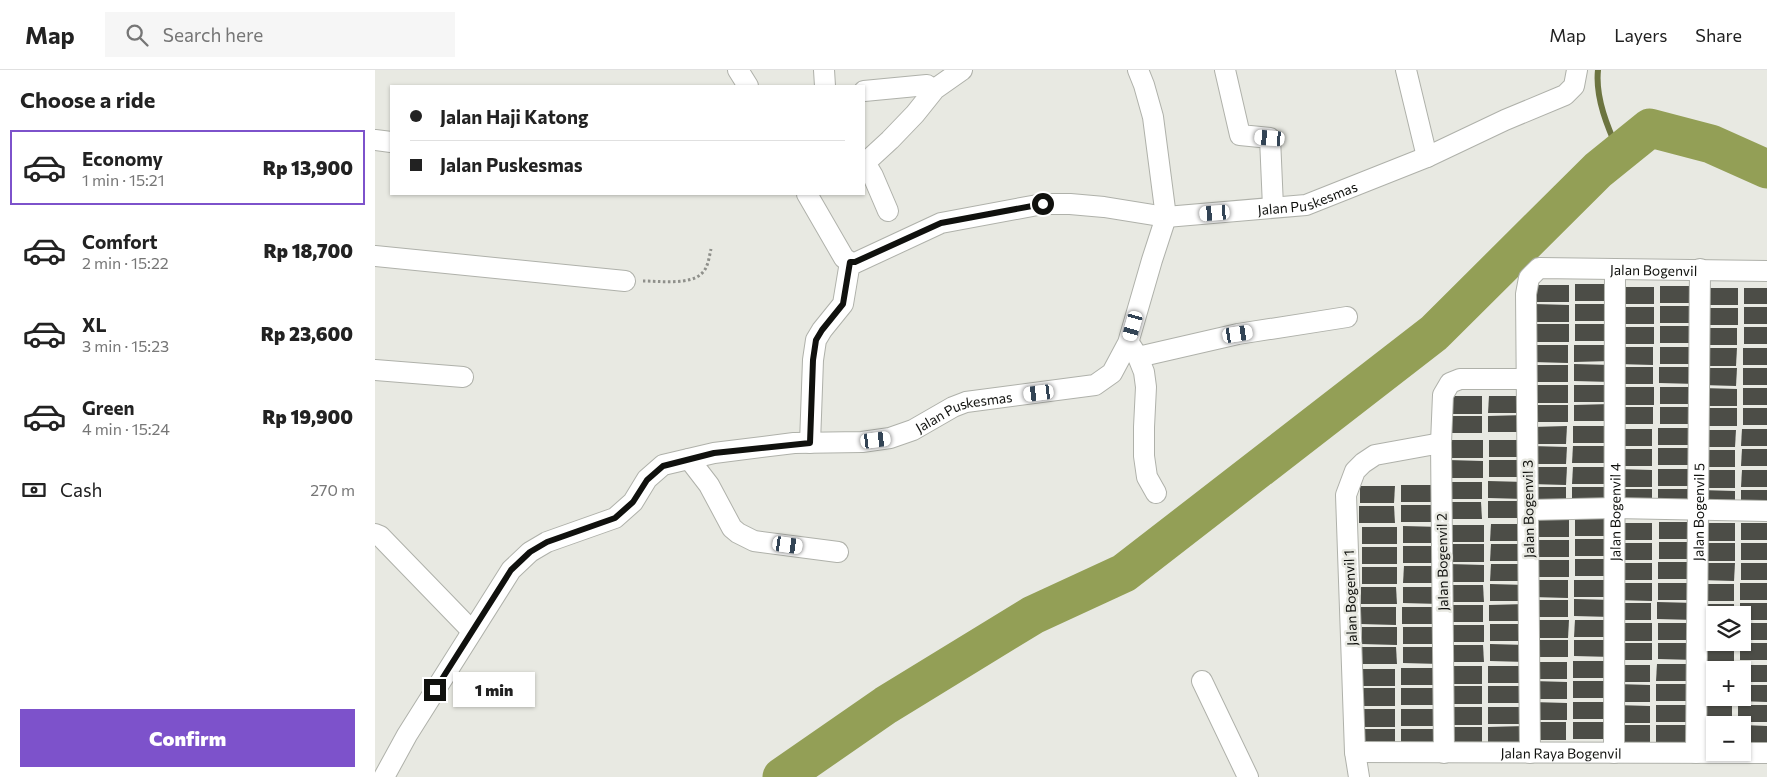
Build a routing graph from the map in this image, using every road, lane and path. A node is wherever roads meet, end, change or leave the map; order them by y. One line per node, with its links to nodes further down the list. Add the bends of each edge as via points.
1 (739, 70): 9 (street)
2 (824, 70): 10 (street)
3 (962, 70): 8 (street, via 935,89)
4 (1138, 70): 20 (street, via 1153,117)
5 (1225, 70): 18 (street, via 1240,135 1270,138)
6 (1406, 70): 14 (street)
7 (1577, 70): 14 (street, Jalan Puskesmas, via 1574,86 1565,95)
8 (927, 84): 11 (street); 15 (street, via 915,114)
9 (747, 85)
10 (825, 85)
11 (865, 91)
12 (375, 140): 13 (street)
13 (390, 142)
14 (1427, 157): 18 (street, Jalan Puskesmas, via 1306,205)
15 (865, 161)
16 (865, 164): 19 (street)
17 (808, 195): 23 (street, via 834,243 844,258)
18 (1273, 206): 20 (street, Jalan Puskesmas)
19 (888, 211)
20 (1166, 217): 23 (street, via 1104,207 1034,205 941,223); 30 (street, Jalan Puskesmas, via 1151,260)
21 (711, 249): 28 (path, via 705,269 692,279)
22 (375, 256): 28 (street)
23 (852, 262): 34 (street, via 843,304 816,340)
24 (1539, 268): 26 (street, Jalan Bogenvil); 33 (street, Jalan Bogenvil 3, via 1529,278 1526,294)
25 (1700, 269): 26 (street, Jalan Bogenvil); 27 (street, Jalan Bogenvil); 40 (street, Jalan Bogenvil 5)
26 (1615, 270): 38 (street, Jalan Bogenvil 4)
27 (1767, 270)
28 (625, 281)
29 (1347, 317): 30 (street)
30 (1133, 350): 34 (street, Jalan Puskesmas, via 1112,373 1095,385 966,402 913,430 890,438); 37 (street, via 1144,372 1144,456 1147,477)
31 (375, 370): 32 (street)
32 (463, 376)
33 (1526, 380): 35 (street, Jalan Bogenvil 2, via 1460,379 1450,383 1443,394); 39 (street, Jalan Bogenvil 3)
34 (810, 443): 36 (street, Jalan Puskesmas, via 714,453)
35 (1441, 443): 46 (street, Jalan Bogenvil 1, via 1375,455 1355,471 1346,495); 47 (street, Jalan Bogenvil 2)
36 (689, 459): 43 (street, via 709,485 737,533 754,541); 44 (street, Jalan Puskesmas, via 663,466 615,518 547,542 530,552 511,570)
37 (1156, 493)
38 (1615, 508): 39 (street); 40 (street); 49 (street, Jalan Bogenvil 4)
39 (1529, 510): 48 (street, Jalan Bogenvil 3)
40 (1698, 510): 41 (street); 50 (street, Jalan Bogenvil 5)
41 (1767, 511)
42 (375, 534): 44 (street)
43 (838, 552)
44 (472, 631): 52 (street, Jalan Puskesmas)
45 (1202, 680): 53 (street)
46 (1355, 752): 47 (street, Jalan Raya Bogenvil); 54 (street)
47 (1444, 753): 48 (street, Jalan Raya Bogenvil)
48 (1530, 753): 49 (street, Jalan Raya Bogenvil)
49 (1614, 753): 50 (street, Jalan Raya Bogenvil)
50 (1696, 753): 51 (street, Jalan Raya Bogenvil)
51 (1767, 753)
52 (384, 777)
53 (1248, 777)
54 (1359, 777)

